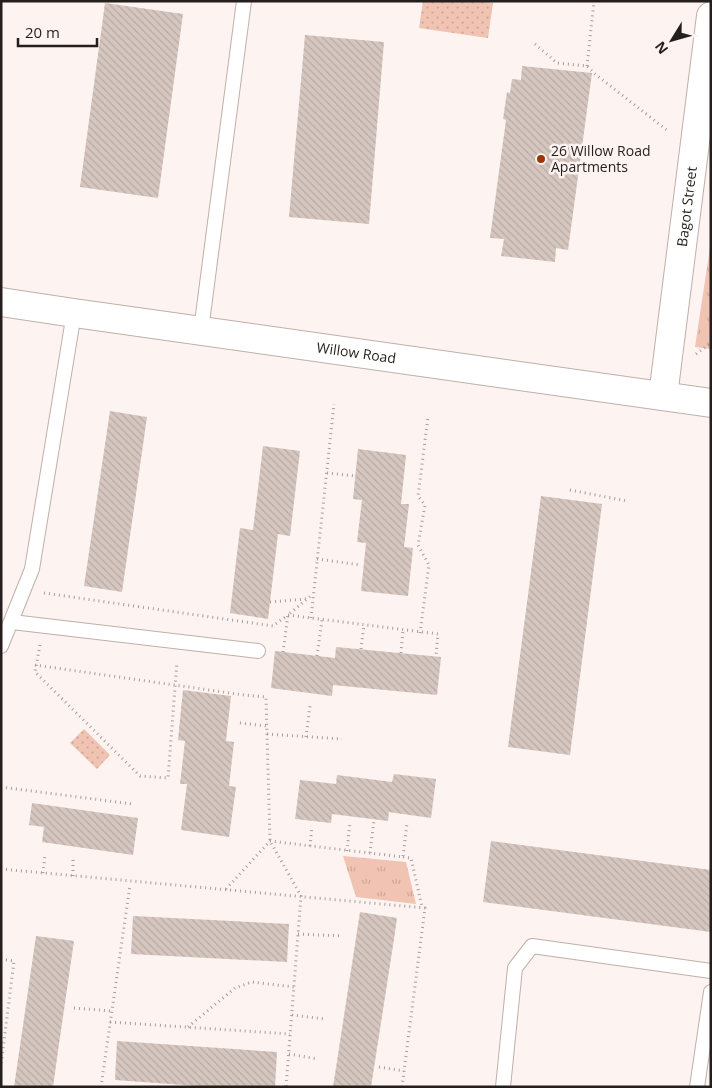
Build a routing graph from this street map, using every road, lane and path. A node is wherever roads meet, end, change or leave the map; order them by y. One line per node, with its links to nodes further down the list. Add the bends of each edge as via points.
1 (244, 1): 12 (lane)
2 (594, 1): 5 (path)
3 (711, 16): 15 (main road, Bagot Street)
4 (536, 44): 5 (path, via 558,63)
5 (587, 66): 6 (path)
6 (668, 131)
7 (1, 285): 9 (main road)
8 (1, 302): 9 (main road, Willow Road)
9 (39, 308): 10 (main road, Willow Road); 11 (main road)
10 (74, 313): 12 (main road, Willow Road); 25 (lane, via 32,570)
11 (1, 321)
12 (201, 330): 15 (main road, Willow Road)
13 (711, 343): 14 (path)
14 (696, 354)
15 (663, 396): 16 (main road, Willow Road)
16 (711, 403)
17 (334, 404): 19 (path)
18 (428, 417): 36 (path, via 418,496 425,505 418,545 429,565)
19 (327, 473): 20 (path); 23 (path)
20 (356, 476)
21 (570, 490): 22 (path)
22 (627, 500)
23 (318, 559): 24 (path); 26 (path)
24 (361, 565)
25 (24, 590): 29 (path, via 273,626); 32 (lane)
26 (314, 593): 27 (path); 30 (path)
27 (307, 599): 28 (path); 29 (path)
28 (270, 602)
29 (288, 615): 30 (path); 41 (path)
30 (311, 618): 31 (path)
31 (322, 620): 34 (path); 44 (path)
32 (12, 622): 33 (lane); 38 (lane)
33 (45, 625): 37 (lane); 45 (path)
34 (364, 625): 35 (path); 39 (path)
35 (403, 630): 36 (path); 42 (path)
36 (420, 633): 43 (path, via 438,634)
37 (179, 642): 40 (lane); 46 (path)
38 (1, 646)
39 (362, 649)
40 (258, 651)
41 (283, 652)
42 (401, 653)
43 (436, 655)
44 (317, 656)
45 (36, 665): 46 (path); 46 (path, via 35,672 140,776 168,778)
46 (175, 685): 49 (path, via 266,697)
47 (310, 706): 51 (path)
48 (240, 723): 49 (path)
49 (267, 726): 50 (path)
50 (267, 734): 51 (path); 59 (path)
51 (306, 737): 52 (path)
52 (342, 739)
53 (1, 787): 54 (path)
54 (132, 804)
55 (374, 820): 63 (path)
56 (350, 822): 61 (path)
57 (407, 823): 65 (path)
58 (312, 826): 60 (path)
59 (270, 842): 60 (path); 70 (path); 71 (path)
60 (310, 846): 61 (path)
61 (347, 851): 63 (path)
62 (45, 854): 67 (path)
63 (370, 854): 65 (path)
64 (73, 857): 68 (path)
65 (403, 857): 72 (path, via 411,858)
66 (1, 869): 67 (path)
67 (43, 873): 68 (path)
68 (73, 876): 70 (path)
69 (130, 885): 80 (path)
70 (226, 890): 71 (path)
71 (301, 896): 72 (path); 73 (path)
72 (422, 907): 90 (path, via 426,908)
73 (298, 934): 74 (path); 77 (path)
74 (343, 936)
75 (1, 958): 88 (path, via 14,961)
76 (711, 971): 94 (lane, via 532,946 515,968)
77 (294, 987): 81 (path); 84 (path, via 252,982 236,988)
78 (711, 992): 95 (lane)
79 (74, 1008): 80 (path)
80 (111, 1011): 83 (path)
81 (292, 1014): 82 (path); 85 (path)
82 (325, 1019)
83 (110, 1022): 84 (path); 91 (path)
84 (188, 1027): 85 (path)
85 (290, 1034): 86 (path)
86 (289, 1054): 87 (path); 92 (path)
87 (318, 1059)
88 (1, 1065)
89 (379, 1067): 90 (path)
90 (404, 1070): 93 (path)
91 (100, 1087)
92 (286, 1087)
93 (402, 1087)
94 (502, 1087)
95 (697, 1087)

